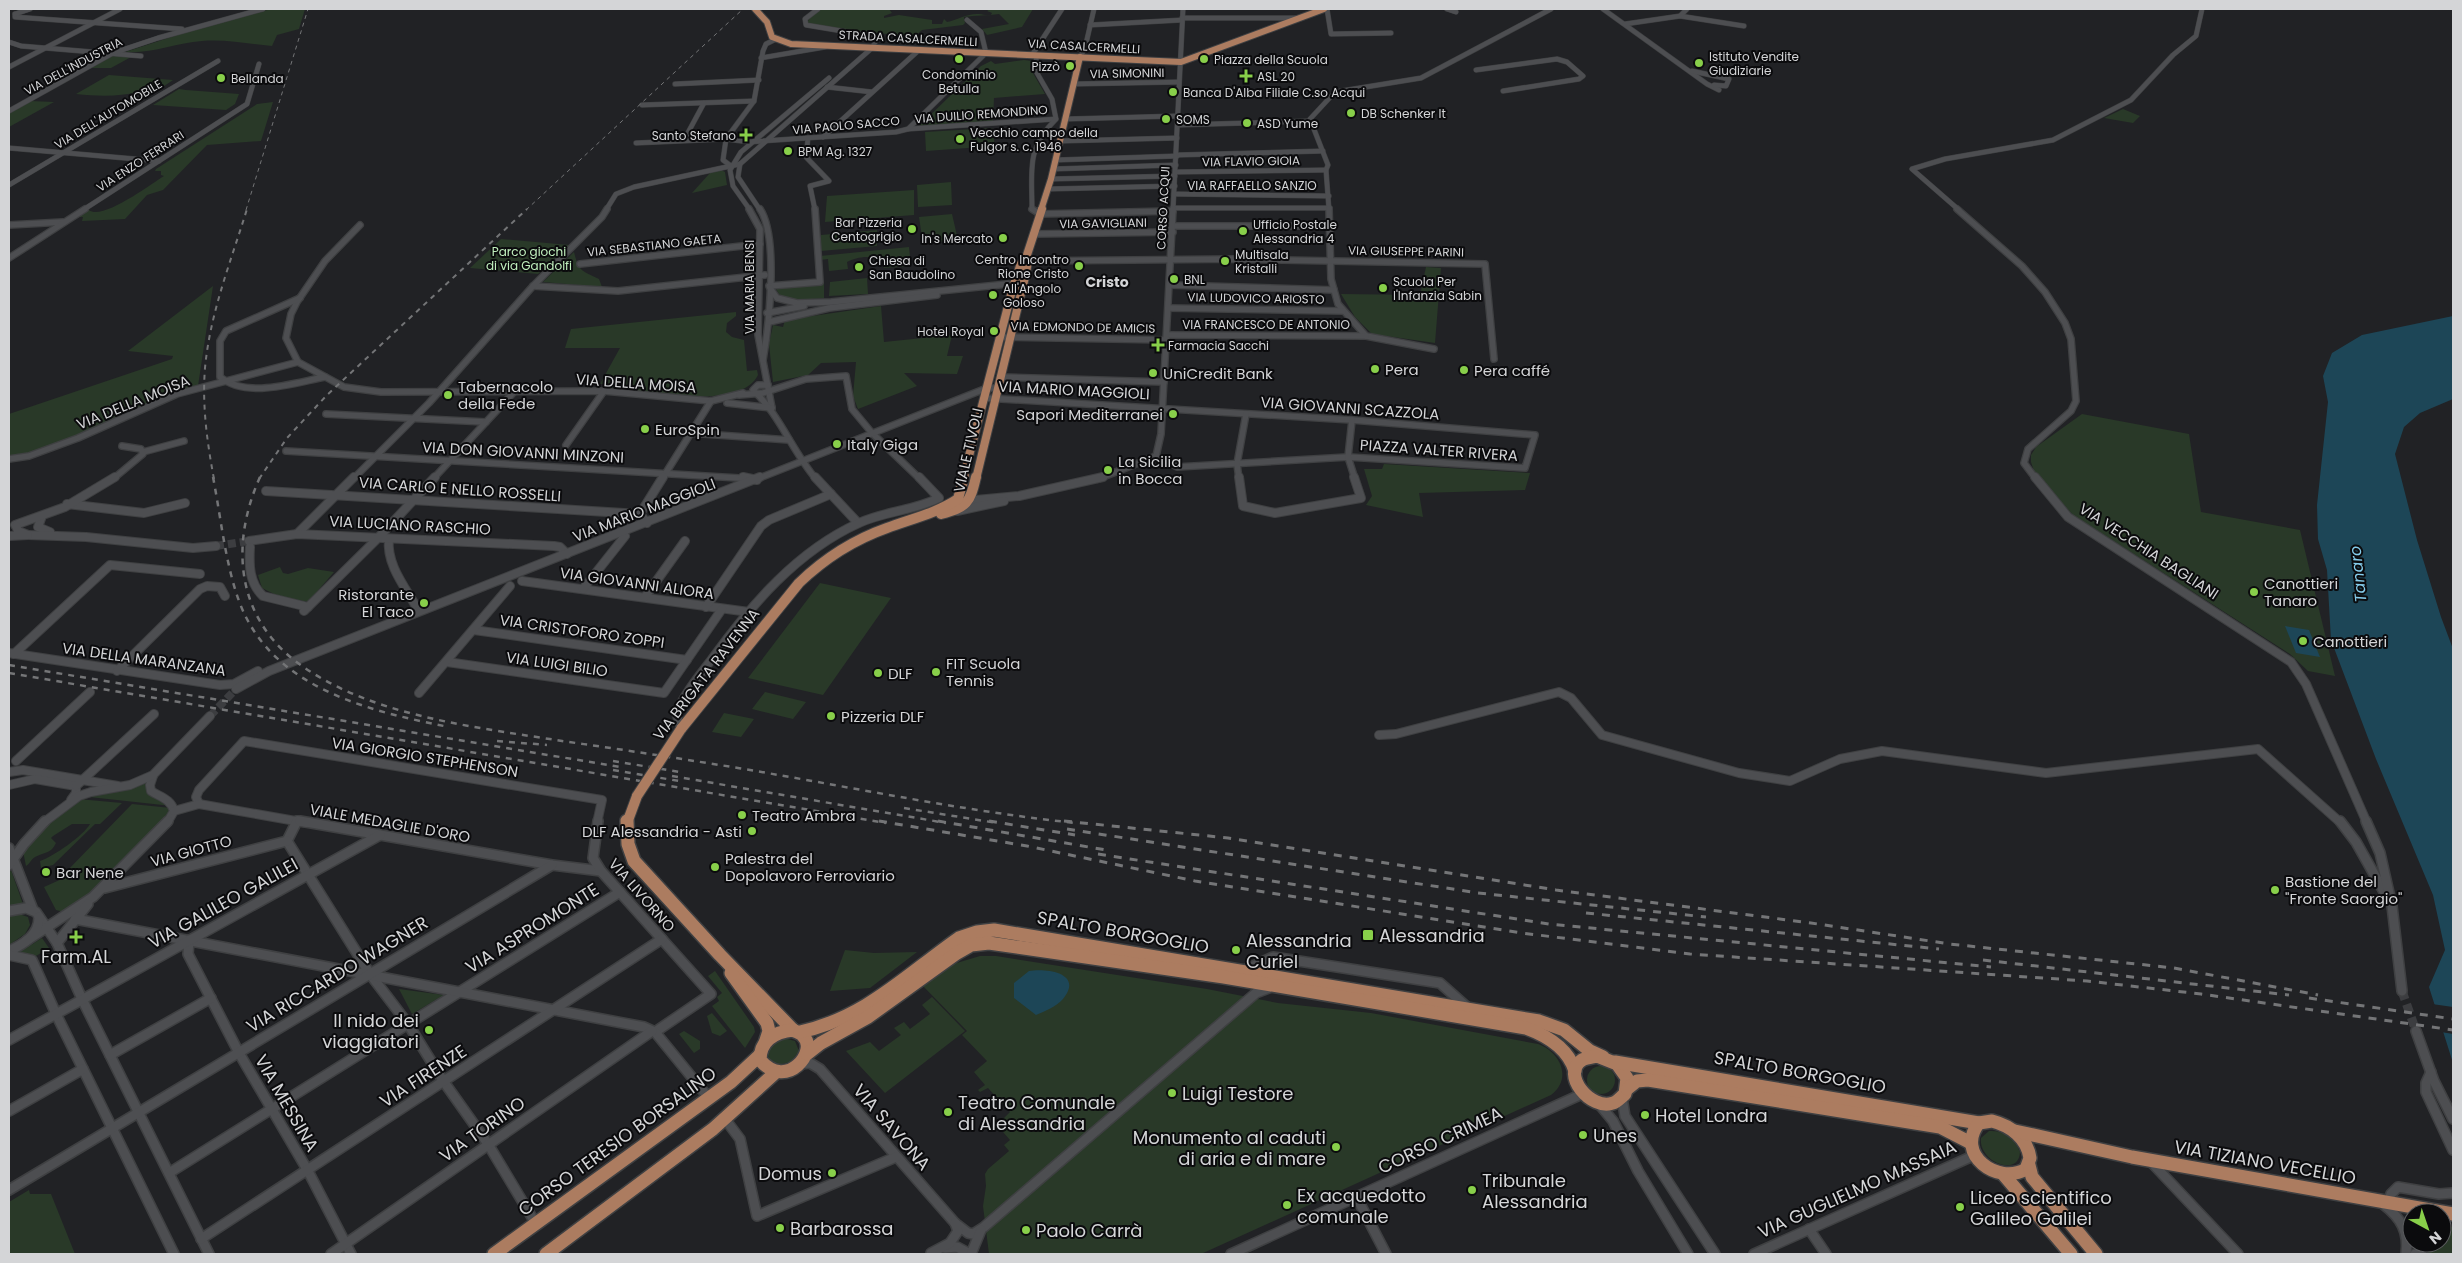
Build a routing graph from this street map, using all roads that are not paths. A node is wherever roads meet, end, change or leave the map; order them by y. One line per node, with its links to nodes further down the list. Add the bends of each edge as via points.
1 (30, 9): 18 (street, via 15,17)
2 (120, 9): 18 (street)
3 (263, 9): 22 (street, VIA DELL'INDUSTRIA)
4 (755, 9): 24 (main road, via 767,22)
5 (818, 9): 28 (street, via 805,19 806,25 871,35)
6 (1062, 9): 32 (street)
7 (1093, 9): 20 (street); 34 (street)
8 (1183, 9): 16 (street, CORSO ACQUI)
9 (1326, 9): 15 (main road); 23 (street, via 1331,34)
10 (1551, 9): 58 (street, via 1421,78 1336,92)
11 (1603, 9): 19 (street)
12 (1687, 9): 14 (street)
13 (2202, 9): 241 (street, VIA VECCHIA BAGLIANI, via 2196,36 2172,56 2131,100 2053,140 1944,159 1912,169 2022,266 2045,292 2065,323 2071,339 2076,401 2071,411 2028,449 2024,463 2068,517 2280,654 2298,671 2380,853)
14 (1680, 16): 19 (street); 21 (street)
15 (1299, 18): 16 (street); 37 (main road)
16 (1182, 19): 20 (street); 37 (street, CORSO ACQUI)
17 (967, 20): 30 (street, via 981,32)
18 (94, 22): 22 (street); 27 (street)
19 (1625, 24): 41 (street)
20 (1090, 25): 34 (street)
21 (1744, 26)
22 (188, 29): 31 (street, VIA DELL'INDUSTRIA)
23 (1391, 33)
24 (772, 40): 26 (main road, STRADA CASALCERMELLI); 35 (street, via 766,44)
25 (9, 42): 27 (street)
26 (830, 46): 28 (main road, STRADA CASALCERMELLI); 35 (street, STRADA CASALCERMELLI)
27 (45, 48): 31 (street); 39 (street)
28 (868, 48): 29 (main road, STRADA CASALCERMELLI); 47 (street); 66 (street)
29 (919, 50): 30 (main road, STRADA CASALCERMELLI); 50 (street)
30 (986, 53): 32 (main road, VIA CASALCERMELLI); 60 (street, VIA PAOLO SACCO)
31 (113, 54): 33 (street); 54 (street, VIA DELL'INDUSTRIA)
32 (1034, 55): 34 (main road, VIA CASALCERMELLI); 57 (street, via 1037,73 1052,99)
33 (141, 56)
34 (1080, 57): 37 (main road, VIA CASALCERMELLI); 45 (main road)
35 (762, 58): 42 (street)
36 (218, 61): 72 (street, VIA DELL'AUTOMOBILE)
37 (1181, 62): 43 (street, CORSO ACQUI)
38 (260, 64): 74 (street, VIA ENZO FERRARI, via 247,104)
39 (9, 67)
40 (1476, 70): 49 (street, via 1557,59 1567,62 1583,76)
41 (1688, 70): 46 (street); 46 (street, via 1729,79 1726,86)
42 (759, 80): 44 (street); 52 (street)
43 (1179, 82): 45 (street, VIA SIMONINI); 55 (street, CORSO ACQUI)
44 (674, 84)
45 (1074, 84): 56 (main road)
46 (1707, 84): 48 (street)
47 (826, 87): 50 (street); 67 (street)
48 (1719, 90)
49 (1503, 91)
50 (872, 92): 61 (street)
51 (704, 102): 52 (street); 53 (street); 65 (street)
52 (754, 102): 64 (street)
53 (642, 105)
54 (9, 111)
55 (1178, 116): 56 (street); 59 (street, CORSO ACQUI)
56 (1066, 119): 68 (main road)
57 (1056, 120): 60 (street, VIA DUILIO REMONDINO); 90 (street, via 1041,134 1032,156 1031,204 1032,209)
58 (1311, 121): 59 (street); 71 (street)
59 (1178, 125): 63 (street, CORSO ACQUI)
60 (908, 129): 61 (street, VIA PAOLO SACCO)
61 (824, 137): 62 (street, VIA PAOLO SACCO)
62 (808, 138): 67 (street, VIA PAOLO SACCO); 109 (street, via 806,156 829,181 810,186 816,216 820,282)
63 (1177, 138): 68 (street); 73 (street, CORSO ACQUI)
64 (726, 139): 65 (street, VIA PAOLO SACCO); 66 (street, VIA PAOLO SACCO); 78 (street, VIA MARIA BENSI, via 723,160)
65 (684, 140): 69 (street, VIA PAOLO SACCO)
66 (754, 141): 67 (street, VIA PAOLO SACCO); 78 (street)
67 (764, 141): 76 (street)
68 (1060, 141): 75 (main road)
69 (636, 143)
70 (9, 148): 72 (street)
71 (1323, 151): 73 (street); 80 (street, via 1328,165)
72 (62, 153): 74 (street); 83 (street, VIA DELL'AUTOMOBILE)
73 (1177, 156): 75 (street); 77 (street, CORSO ACQUI)
74 (158, 160): 91 (street, VIA ENZO FERRARI)
75 (1056, 160): 79 (main road)
76 (740, 164): 78 (street); 103 (street, VIA MARIA BENSI, via 739,180 762,212 768,229)
77 (1176, 165): 79 (street); 81 (street, CORSO ACQUI)
78 (731, 166): 97 (street, VIA MARIA BENSI, via 732,184 757,220); 108 (street, via 618,193 602,217)
79 (1054, 169): 82 (main road)
80 (1326, 170): 81 (street, VIA FLAVIO GIOIA); 87 (street)
81 (1176, 174): 82 (street, VIA FLAVIO GIOIA); 84 (street, CORSO ACQUI)
82 (1051, 179): 85 (main road)
83 (9, 185)
84 (1175, 186): 85 (street); 86 (street, CORSO ACQUI)
85 (1048, 189): 90 (main road)
86 (1174, 194): 87 (street, VIA RAFFAELLO SANZIO); 89 (street, CORSO ACQUI)
87 (1329, 196): 88 (street)
88 (1330, 208): 89 (street); 94 (street)
89 (1173, 209): 90 (street); 95 (street, CORSO ACQUI)
90 (1040, 214): 96 (main road)
91 (64, 222): 92 (street); 98 (street, VIA ENZO FERRARI)
92 (9, 225)
93 (360, 225): 111 (street, via 325,261)
94 (1330, 226): 95 (street, VIA GAVIGLIANI); 101 (street)
95 (1173, 229): 96 (street, VIA GAVIGLIANI); 99 (street, CORSO ACQUI)
96 (1034, 234): 100 (main road)
97 (760, 244): 102 (street, VIA SEBASTIANO GAETA); 104 (street, VIA MARIA BENSI)
98 (9, 258)
99 (1172, 259): 100 (street, VIA GIUSEPPE PARINI); 101 (street, VIA GIUSEPPE PARINI); 107 (street, CORSO ACQUI)
100 (1027, 260): 105 (main road, VIALE TIVOLI, via 1021,263); 106 (main road, VIALE TIVOLI)
101 (1330, 261): 110 (street); 122 (street, VIA GIUSEPPE PARINI, via 1485,264)
102 (580, 264)
103 (768, 275): 104 (street); 109 (street, VIA MARIA BENSI)
104 (760, 276): 108 (street, via 630,290); 115 (street, VIA MARIA BENSI)
105 (1013, 285): 106 (street); 112 (street); 116 (street); 118 (main road, VIALE TIVOLI)
106 (1023, 285): 120 (main road, VIALE TIVOLI)
107 (1170, 285): 110 (street); 113 (street, CORSO ACQUI)
108 (533, 286): 135 (street)
109 (770, 286): 112 (street, via 775,296 787,302); 116 (street, VIA MARIA BENSI)
110 (1334, 290): 114 (street)
111 (300, 298): 124 (street, via 291,314 286,338); 129 (street, via 226,331 220,341 220,377)
112 (831, 302): 116 (street)
113 (1168, 308): 114 (street, VIA LUDOVICO ARIOSTO); 119 (street, CORSO ACQUI)
114 (1343, 311): 117 (street)
115 (759, 317): 116 (street); 123 (street, VIA MARIA BENSI)
116 (769, 318): 123 (street, VIA MARIA BENSI)
117 (1366, 336): 119 (street, VIA FRANCESCO DE ANTONIO); 121 (street, VIA FRANCESCO DE ANTONIO)
118 (1000, 337): 120 (street, VIA EDMONDO DE AMICIS); 131 (main road, VIALE TIVOLI)
119 (1167, 337): 120 (street, VIA EDMONDO DE AMICIS); 128 (street, CORSO ACQUI)
120 (1010, 338): 127 (main road, VIALE TIVOLI)
121 (1434, 349)
122 (1494, 359)
123 (762, 360): 125 (street)
124 (298, 362): 126 (street, VIA DELLA MOISA); 129 (street, VIA DELLA MOISA)
125 (764, 374): 130 (street); 133 (street)
126 (325, 378): 129 (street, via 259,387); 135 (street, VIA DELLA MOISA, via 357,390)
127 (1000, 378): 128 (street); 132 (main road, VIALE TIVOLI)
128 (1164, 382): 141 (street, CORSO ACQUI)
129 (226, 383): 159 (street, VIA DELLA MOISA, via 177,394 78,438 29,456)
130 (768, 387): 133 (street, VIA DELLA MOISA); 140 (street); 148 (street, VIA DELLA MOISA, via 846,376 850,406)
131 (987, 388): 132 (street, VIA MARIO MAGGIOLI); 137 (main road, VIALE TIVOLI); 148 (street, VIA MARIO MAGGIOLI)
132 (997, 388): 137 (main road, VIALE TIVOLI)
133 (756, 389): 138 (street, VIA DELLA MOISA); 140 (street)
134 (604, 391): 136 (street, VIA DELLA MOISA); 138 (street, VIA DELLA MOISA); 152 (street)
135 (438, 392): 136 (street, VIA DELLA MOISA); 144 (street)
136 (514, 392): 146 (street)
137 (990, 398): 141 (street, VIA MARIO MAGGIOLI); 165 (main road, VIALE TIVOLI); 175 (main road, VIALE TIVOLI, via 958,499)
138 (711, 401): 147 (street)
139 (727, 403): 140 (street)
140 (772, 408): 150 (street)
141 (1163, 408): 143 (street, VIA GIOVANNI SCAZZOLA); 157 (street, CORSO ACQUI)
142 (326, 414): 144 (street)
143 (1246, 414): 145 (street, VIA GIOVANNI SCAZZOLA); 162 (street)
144 (413, 419): 146 (street); 156 (street)
145 (1352, 420): 149 (street, VIA GIOVANNI SCAZZOLA); 158 (street)
146 (486, 422): 160 (street)
147 (689, 434): 150 (street); 163 (street)
148 (873, 434): 161 (street, VIA MARIO MAGGIOLI); 179 (street, via 937,499)
149 (1535, 435): 158 (street, PIAZZA VALTER RIVERA, via 1525,468)
150 (789, 440): 161 (street)
151 (184, 441): 155 (street)
152 (566, 445)
153 (122, 446): 155 (street)
154 (286, 451): 156 (street, VIA DON GIOVANNI MINZONI)
155 (143, 452): 174 (street, via 140,458 107,483)
156 (376, 456): 160 (street, VIA DON GIOVANNI MINZONI); 168 (street)
157 (1156, 456): 162 (street, via 1177,467); 169 (street, via 1113,476)
158 (1348, 456): 162 (street); 162 (street, via 1361,498 1274,512 1243,506)
159 (9, 459)
160 (450, 460): 163 (street, VIA DON GIOVANNI MINZONI); 172 (street)
161 (803, 462): 164 (street, VIA MARIO MAGGIOLI); 167 (street)
162 (1237, 464)
163 (664, 472): 164 (street, VIA DON GIOVANNI MINZONI); 176 (street)
164 (757, 480): 178 (street, VIA MARIO MAGGIOLI)
165 (973, 485): 170 (street, via 977,495); 171 (main road, VIALE TIVOLI)
166 (266, 491): 168 (street, VIA CARLO E NELLO ROSSELLI)
167 (832, 494): 179 (street); 201 (street, via 761,526)
168 (338, 495): 172 (street, VIA CARLO E NELLO ROSSELLI); 183 (street)
169 (1018, 497): 170 (street); 175 (street)
170 (991, 498): 171 (street)
171 (971, 499): 175 (main road, VIALE TIVOLI, via 966,506)
172 (412, 500): 176 (street, VIA CARLO E NELLO ROSSELLI); 187 (street)
173 (185, 503): 174 (street, via 144,513)
174 (67, 504): 177 (street)
175 (952, 508): 180 (main road, VIALE TIVOLI)
176 (640, 514): 178 (street)
177 (42, 516): 181 (street); 186 (street, via 38,524 40,530)
178 (647, 523): 182 (street, VIA MARIO MAGGIOLI)
179 (858, 523): 203 (street, via 806,554)
180 (898, 524): 215 (main road, VIA BRIGATA RAVENNA, via 869,533 846,545 815,568 763,626)
181 (13, 525): 184 (street); 185 (street)
182 (622, 533): 191 (street, VIA MARIO MAGGIOLI); 197 (street, via 625,536)
183 (297, 534): 187 (street, VIA LUCIANO RASCHIO); 187 (street, VIA LUCIANO RASCHIO, via 249,544 251,574 263,596 306,609)
184 (9, 535): 185 (street)
185 (28, 535): 186 (street)
186 (86, 537): 190 (street, via 180,548)
187 (378, 538): 188 (street, VIA LUCIANO RASCHIO)
188 (389, 539): 191 (street, VIA LUCIANO RASCHIO, via 554,546); 200 (street, via 388,552 417,608)
189 (685, 542): 199 (street)
190 (216, 546)
191 (567, 554): 192 (street, VIA MARIO MAGGIOLI)
192 (523, 572): 194 (street, VIA MARIO MAGGIOLI); 195 (street)
193 (200, 574): 205 (street, via 110,565)
194 (499, 581): 196 (street); 200 (street, VIA MARIO MAGGIOLI)
195 (522, 581): 196 (street); 197 (street, VIA GIOVANNI ALIORA)
196 (510, 586): 204 (street)
197 (582, 589): 199 (street, VIA GIOVANNI ALIORA)
198 (225, 596): 209 (street, via 220,587 200,589)
199 (645, 597): 201 (street, VIA GIOVANNI ALIORA)
200 (442, 603): 210 (street, VIA MARIO MAGGIOLI, via 256,677)
201 (706, 607): 202 (street, VIA GIOVANNI ALIORA)
202 (722, 609): 203 (street, VIA GIOVANNI ALIORA); 206 (street)
203 (749, 612): 215 (street, via 680,703 676,714)
204 (474, 630): 206 (street, VIA CRISTOFORO ZOPPI); 207 (street)
205 (12, 654): 209 (street, VIA DELLA MARANZANA)
206 (687, 660): 207 (street, VIA LUIGI BILIO, via 664,693)
207 (447, 662): 212 (street)
208 (271, 666): 209 (street, VIA DELLA MARANZANA, via 234,684 220,686)
209 (117, 671)
210 (236, 689)
211 (90, 692): 217 (street)
212 (419, 693)
213 (154, 714): 221 (street)
214 (210, 716): 220 (street)
215 (680, 729): 251 (main road, VIA BRIGATA RAVENNA, bridge, via 628,815 627,848 634,861)
216 (1378, 735): 241 (street, via 1396,734 1559,692 1568,694 1602,735 1739,773 1781,781 1794,780 1852,755 1882,751 2046,773 2258,749 2337,818 2359,846)
217 (13, 761): 218 (street)
218 (23, 770): 219 (street); 221 (street); 222 (street)
219 (9, 772)
220 (153, 775): 223 (street); 229 (street, via 152,791 170,802)
221 (84, 780): 223 (street, via 122,786); 225 (street)
222 (20, 782): 224 (street); 225 (street, via 34,779)
223 (142, 782): 227 (street, via 129,788 90,792)
224 (9, 785)
225 (76, 786): 227 (street, via 75,796)
226 (602, 800): 228 (street, VIA GIORGIO STEPHENSON, via 244,740 199,790 196,797); 236 (street, VIA LIVORNO, via 593,858)
227 (69, 801): 234 (street)
228 (199, 804): 229 (street, VIALE MEDAGLIE D'ORO); 230 (street, VIALE MEDAGLIE D'ORO)
229 (174, 811): 238 (street, via 161,830)
230 (298, 820): 231 (street, VIALE MEDAGLIE D'ORO); 232 (street)
231 (380, 835): 235 (street, VIALE MEDAGLIE D'ORO); 237 (street, VIA GALILEO GALILEI)
232 (287, 841): 237 (street); 238 (street, VIA GIOTTO)
233 (9, 848): 234 (street)
234 (11, 862): 243 (street)
235 (552, 865): 236 (street, VIALE MEDAGLIE D'ORO); 253 (street, VIA RICCARDO WAGNER)
236 (601, 871): 239 (street, VIA LIVORNO)
237 (308, 875): 247 (street, VIA GALILEO GALILEI); 253 (street)
238 (103, 889): 240 (street)
239 (620, 892): 246 (street, VIA LIVORNO); 254 (street, VIA ASPROMONTE)
240 (93, 897): 244 (street); 245 (street)
241 (2392, 906): 256 (street, VIA VECCHIA BAGLIANI)
242 (9, 911): 243 (street, via 23,908)
243 (36, 913): 245 (street); 248 (street, via 38,927)
244 (75, 918): 247 (street); 249 (street)
245 (47, 927): 248 (street); 249 (street)
246 (662, 939): 257 (street, VIA LIVORNO); 262 (street, VIA FIRENZE)
247 (189, 940): 253 (street); 259 (street, VIA MESSINA, via 188,954); 260 (street, VIA GALILEO GALILEI)
248 (26, 941): 250 (street)
249 (58, 943): 260 (street)
250 (11, 951): 264 (street, via 32,960)
251 (720, 955): 267 (main road, VIA BRIGATA RAVENNA); 271 (main road, VIA BRIGATA RAVENNA, via 768,1023 769,1033)
252 (1239, 971): 258 (street, via 1253,968 1262,959 1273,957 1440,983); 261 (main road, SPALTO BORGOGLIO); 267 (main road, SPALTO BORGOGLIO, via 987,930 955,941 851,1014 819,1028)
253 (370, 974): 254 (street); 266 (street); 272 (street, VIA RICCARDO WAGNER)
254 (462, 991): 262 (street); 266 (street, VIA ASPROMONTE)
255 (1304, 991): 265 (main road, SPALTO BORGOGLIO); 274 (main road, SPALTO BORGOGLIO, via 982,943 957,953 868,1017 827,1039); 311 (street, via 1268,988 1256,993)
256 (2402, 991)
257 (711, 994): 269 (street, VIA TORINO)
258 (1454, 994): 261 (street); 263 (street)
259 (211, 998): 272 (street, VIA MESSINA); 273 (street)
260 (82, 999): 264 (street, VIA GALILEO GALILEI); 273 (street)
261 (1458, 1007): 263 (main road, SPALTO BORGOGLIO); 265 (street)
262 (557, 1009): 269 (street, via 644,1027); 280 (street, VIA FIRENZE)
263 (1473, 1010): 275 (main road, SPALTO BORGOGLIO, via 1556,1026 1573,1035 1590,1051)
264 (56, 1014): 270 (street); 276 (street)
265 (1440, 1014): 277 (main road, SPALTO BORGOGLIO, via 1536,1031 1564,1051)
266 (408, 1024): 280 (street); 285 (street)
267 (796, 1031): 271 (main road, via 774,1034); 274 (main road, via 807,1041)
268 (2416, 1031): 278 (street)
269 (654, 1032): 283 (street); 294 (street, VIA TORINO)
270 (9, 1040)
271 (762, 1049): 279 (main road, via 765,1068); 283 (main road, CORSO TERESIO BORSALINO, via 738,1077)
272 (239, 1053): 285 (street, VIA MESSINA); 287 (street, VIA RICCARDO WAGNER)
273 (110, 1055): 287 (street)
274 (803, 1059): 279 (main road, via 786,1072); 298 (street, VIA SAVONA, via 820,1069)
275 (1609, 1060): 277 (main road, via 1585,1059); 281 (main road, via 1626,1076); 290 (main road, SPALTO BORGOGLIO)
276 (83, 1069): 286 (street); 291 (street)
277 (1575, 1071): 282 (main road, via 1575,1083)
278 (2430, 1072): 289 (street); 296 (street, via 2426,1092)
279 (775, 1073): 288 (main road)
280 (444, 1082): 294 (street); 301 (street, VIA FIRENZE)
281 (1625, 1093): 284 (main road, via 1613,1103); 293 (main road, SPALTO BORGOGLIO, via 1637,1081 1652,1080 1940,1127); 325 (street, via 1625,1116)
282 (1582, 1094): 284 (main road); 306 (street, CORSO CRIMEA)
283 (708, 1097): 310 (main road, CORSO TERESIO BORSALINO)
284 (1597, 1103): 324 (street, via 1613,1121 1638,1171)
285 (272, 1110): 301 (street, VIA MESSINA); 302 (street)
286 (9, 1111)
287 (140, 1112): 291 (street, VIA RICCARDO WAGNER); 302 (street)
288 (725, 1119): 298 (street, via 740,1139 757,1216); 320 (main road)
289 (2453, 1119)
290 (1978, 1123): 292 (main road, SPALTO BORGOGLIO, via 1992,1121); 293 (main road, via 1970,1134)
291 (112, 1129): 304 (street); 316 (street)
292 (2015, 1131): 295 (main road, SPALTO BORGOGLIO); 299 (main road, via 2028,1146)
293 (1969, 1142): 297 (main road)
294 (488, 1144): 310 (street); 314 (street, VIA TORINO)
295 (2071, 1144): 299 (main road, via 2040,1143 2035,1145); 300 (main road, VIA TIZIANO VECELLIO)
296 (2453, 1150)
297 (1975, 1155): 303 (main road, via 1988,1168); 312 (street, VIA GUGLIELMO MASSAIA)
298 (896, 1157): 309 (street, VIA SAVONA)
299 (2030, 1159): 303 (main road, via 2020,1174); 329 (main road, via 2033,1178)
300 (2150, 1160): 307 (main road, VIA TIZIANO VECELLIO); 330 (street)
301 (308, 1171): 313 (street, VIA FIRENZE); 314 (street, VIA MESSINA)
302 (168, 1173): 313 (street)
303 (2004, 1175): 328 (main road)
304 (9, 1190)
305 (2453, 1193): 307 (street, via 2398,1187)
306 (1357, 1198): 315 (street, CORSO CRIMEA); 323 (street)
307 (2384, 1202): 308 (main road, VIA TIZIANO VECELLIO); 331 (street, via 2405,1226 2409,1240)
308 (2453, 1214)
309 (955, 1223): 311 (street, via 970,1234); 321 (street, via 958,1231 955,1239)
310 (536, 1224): 319 (main road, CORSO TERESIO BORSALINO)
311 (984, 1227): 322 (street)
312 (1809, 1229): 326 (street, VIA GUGLIELMO MASSAIA); 327 (street)
313 (201, 1239): 317 (street)
314 (348, 1250): 318 (street, VIA TORINO)
315 (1237, 1253)
316 (174, 1254)
317 (209, 1254)
318 (331, 1254)
319 (494, 1254)
320 (548, 1254)
321 (930, 1254): 322 (street, via 954,1247)
322 (971, 1254)
323 (1386, 1254)
324 (1688, 1254)
325 (1715, 1254)
326 (1754, 1254)
327 (1826, 1254)
328 (2071, 1254)
329 (2096, 1254)
330 (2238, 1254)
331 (2406, 1254)
332 (2415, 1254): 333 (street)
333 (2420, 1254)

